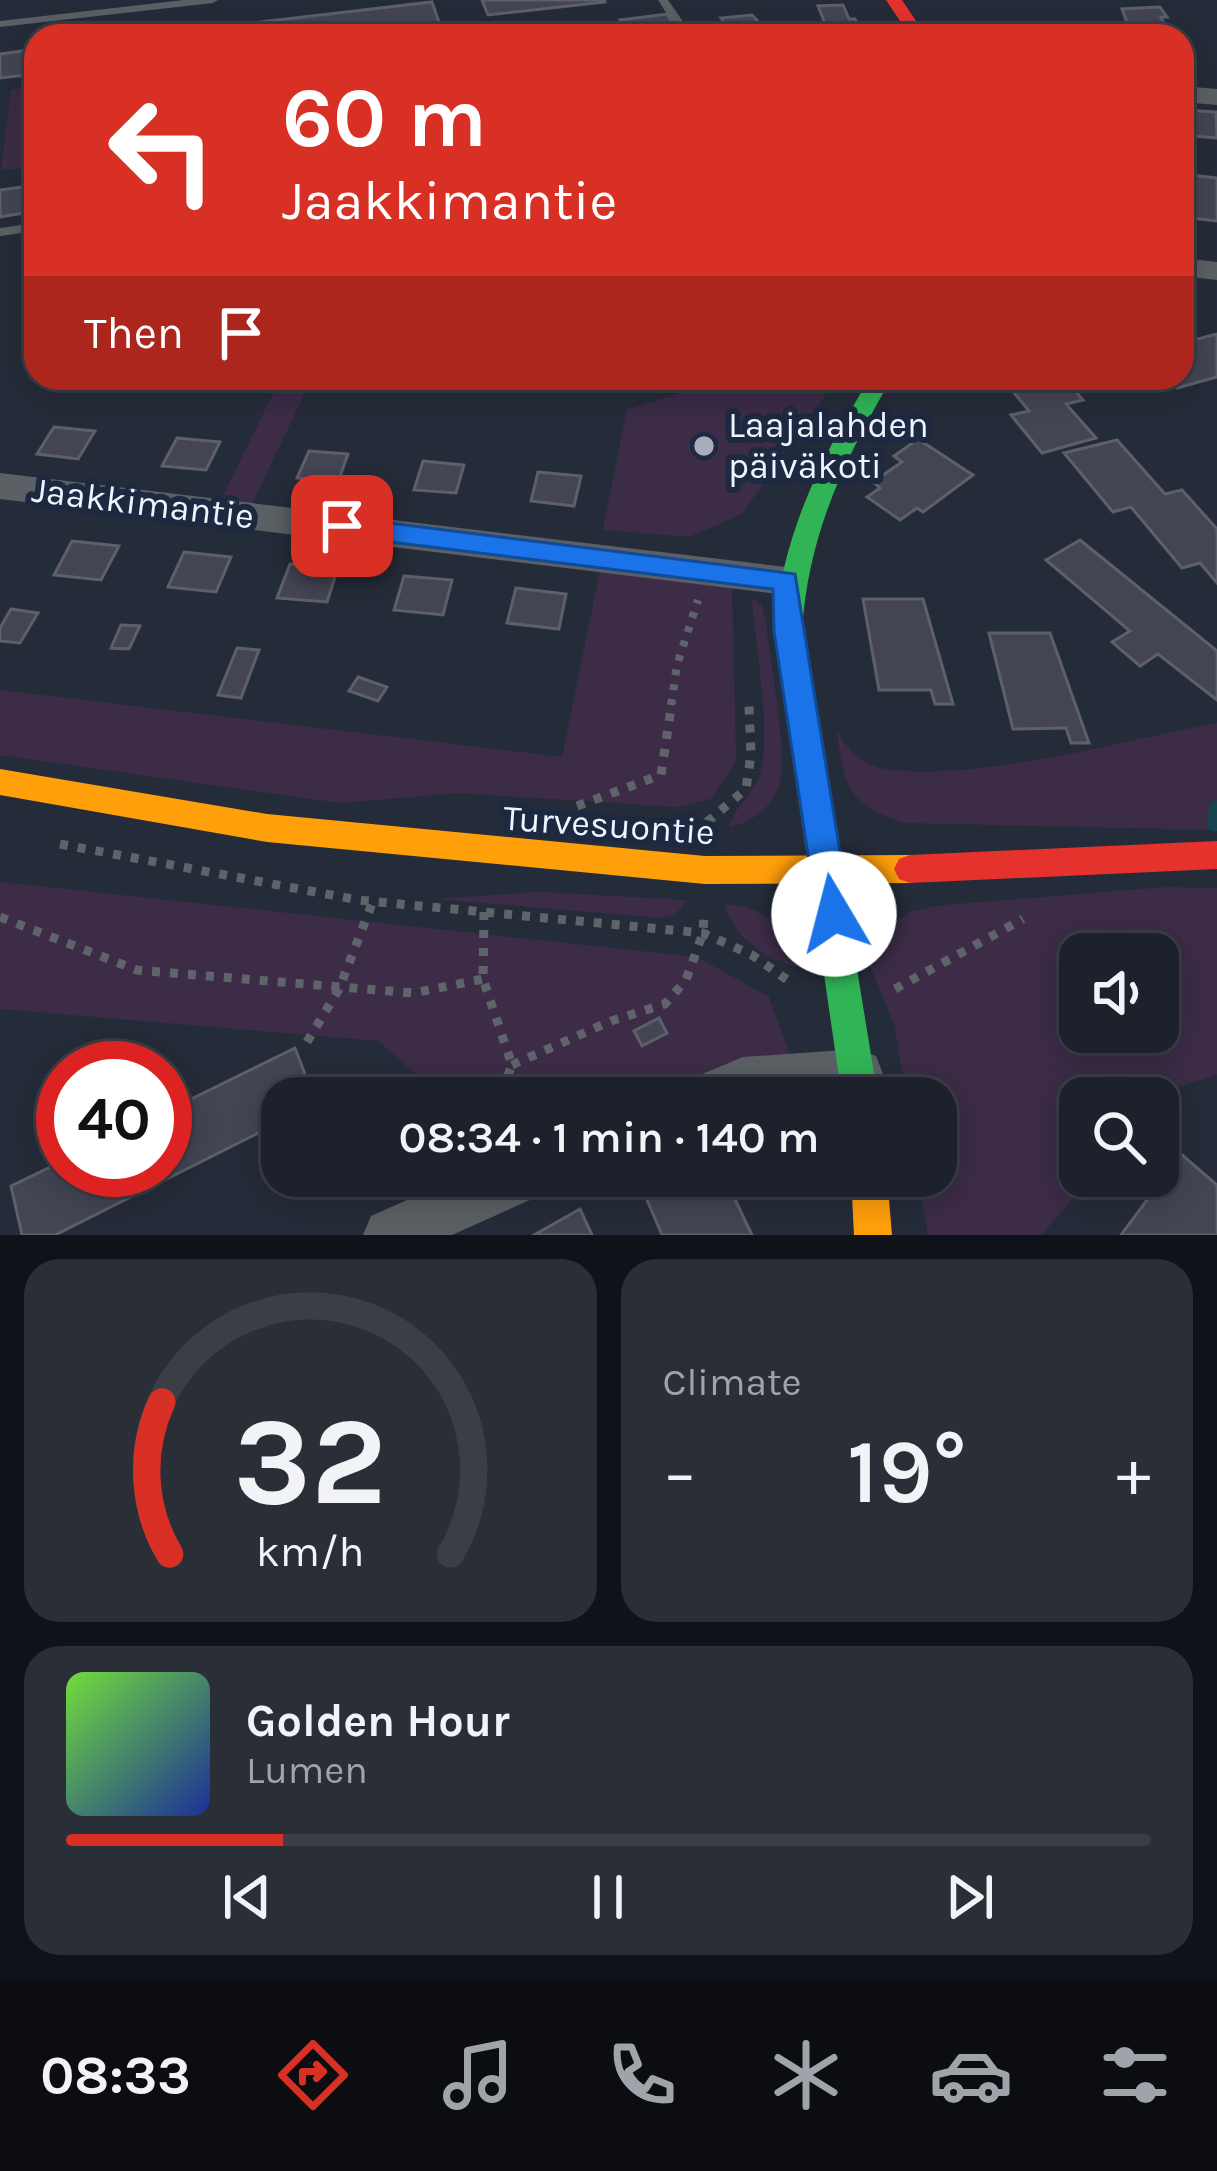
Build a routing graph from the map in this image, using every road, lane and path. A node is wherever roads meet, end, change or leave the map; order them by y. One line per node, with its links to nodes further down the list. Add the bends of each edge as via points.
1 (213, 0): 2 (lane)
2 (0, 24)
3 (873, 390): 6 (main road, via 822,472)
4 (0, 486): 5 (street, Jaakkimantie)
5 (708, 569): 6 (street, Jaakkimantie); 8 (path, via 677,665 661,775)
6 (786, 581): 11 (main road)
7 (0, 782): 11 (main road, Turvesuontie, via 357,838)
8 (578, 806)
9 (45, 842): 12 (path)
10 (1217, 855): 11 (main road, Turvesuontie)
11 (828, 873): 19 (main road)
12 (373, 901): 13 (path); 18 (path)
13 (484, 912): 16 (path); 17 (path)
14 (0, 917): 18 (path, via 137,970)
15 (1038, 918): 19 (path, via 1017,920 903,988)
16 (703, 933): 19 (path, via 803,992); 21 (path, via 686,980 665,1004)
17 (483, 979): 18 (path, via 413,993); 21 (path)
18 (339, 989): 20 (path)
19 (845, 994): 23 (main road)
20 (308, 1042)
21 (512, 1065): 22 (path)
22 (507, 1077)
23 (858, 1077)
24 (476, 1197): 26 (street)
25 (870, 1197): 27 (main road)
26 (390, 1235)
27 (873, 1235)

